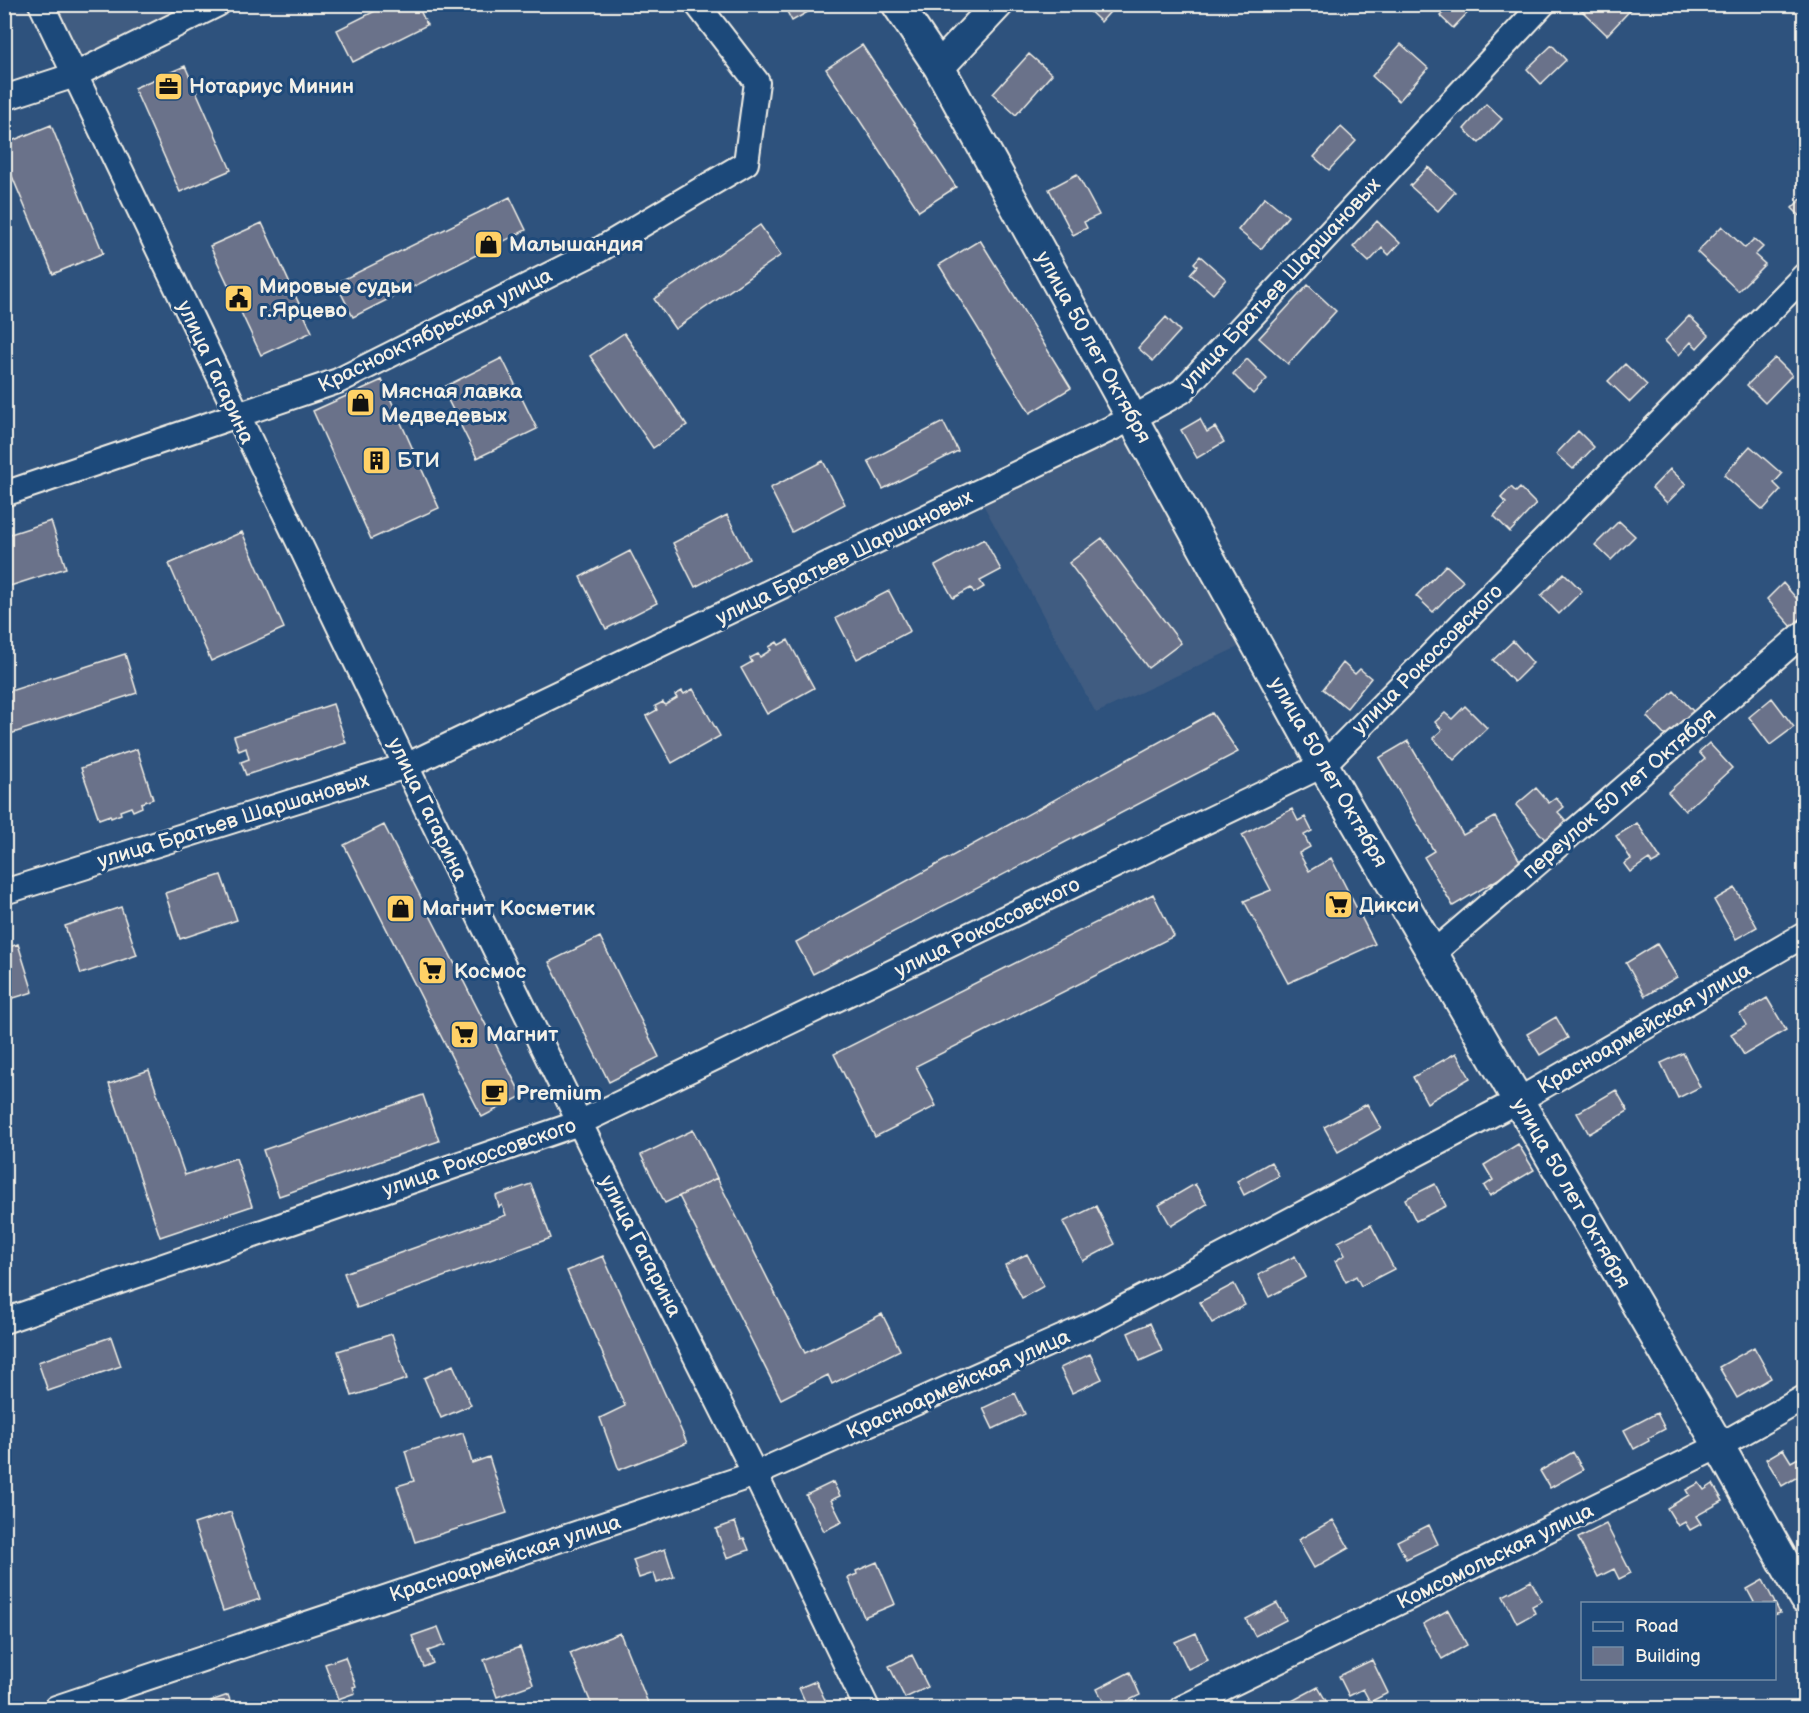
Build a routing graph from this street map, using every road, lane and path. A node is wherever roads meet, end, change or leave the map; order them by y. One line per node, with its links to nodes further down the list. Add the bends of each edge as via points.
1 (42, 4): 8 (street, улица Гагарина)
2 (218, 4): 8 (street)
3 (697, 4): 11 (street, Краснооктябрьская улица, via 757,82 746,163 599,250 338,381)
4 (897, 4): 7 (street, улица 50 лет Октября)
5 (998, 4): 7 (street)
6 (1543, 4): 12 (street, улица Братьев Шаршановых, via 1182,392)
7 (939, 67): 12 (street, улица 50 лет Октября)
8 (75, 75): 9 (street); 11 (street, улица Гагарина)
9 (4, 98)
10 (1804, 276): 15 (street, улица Рокоссовского)
11 (237, 416): 13 (street, Краснооктябрьская улица); 16 (street, улица Гагарина)
12 (1133, 418): 15 (street, улица 50 лет Октября); 16 (street, улица Братьев Шаршановых)
13 (4, 494)
14 (1804, 633): 19 (street, переулок 50 лет Октября)
15 (1323, 765): 19 (street, улица 50 лет Октября); 21 (street, улица Рокоссовского)
16 (406, 766): 17 (street, улица Братьев Шаршановых); 21 (street, улица Гагарина)
17 (4, 892)
18 (1804, 935): 20 (street, Красноармейская улица)
19 (1433, 953): 20 (street, улица 50 лет Октября)
20 (1519, 1100): 24 (street, улица 50 лет Октября); 25 (street, Красноармейская улица, via 1095,1323)
21 (579, 1123): 22 (street, улица Рокоссовского); 25 (street, улица Гагарина)
22 (4, 1321)
23 (1804, 1398): 24 (street, Комсомольская улица)
24 (1719, 1446): 26 (street, улица 50 лет Октября); 29 (street, Комсомольская улица)
25 (755, 1474): 27 (street, Красноармейская улица); 28 (street, улица Гагарина)
26 (1804, 1598)
27 (56, 1708)
28 (867, 1708)
29 (1182, 1708)

